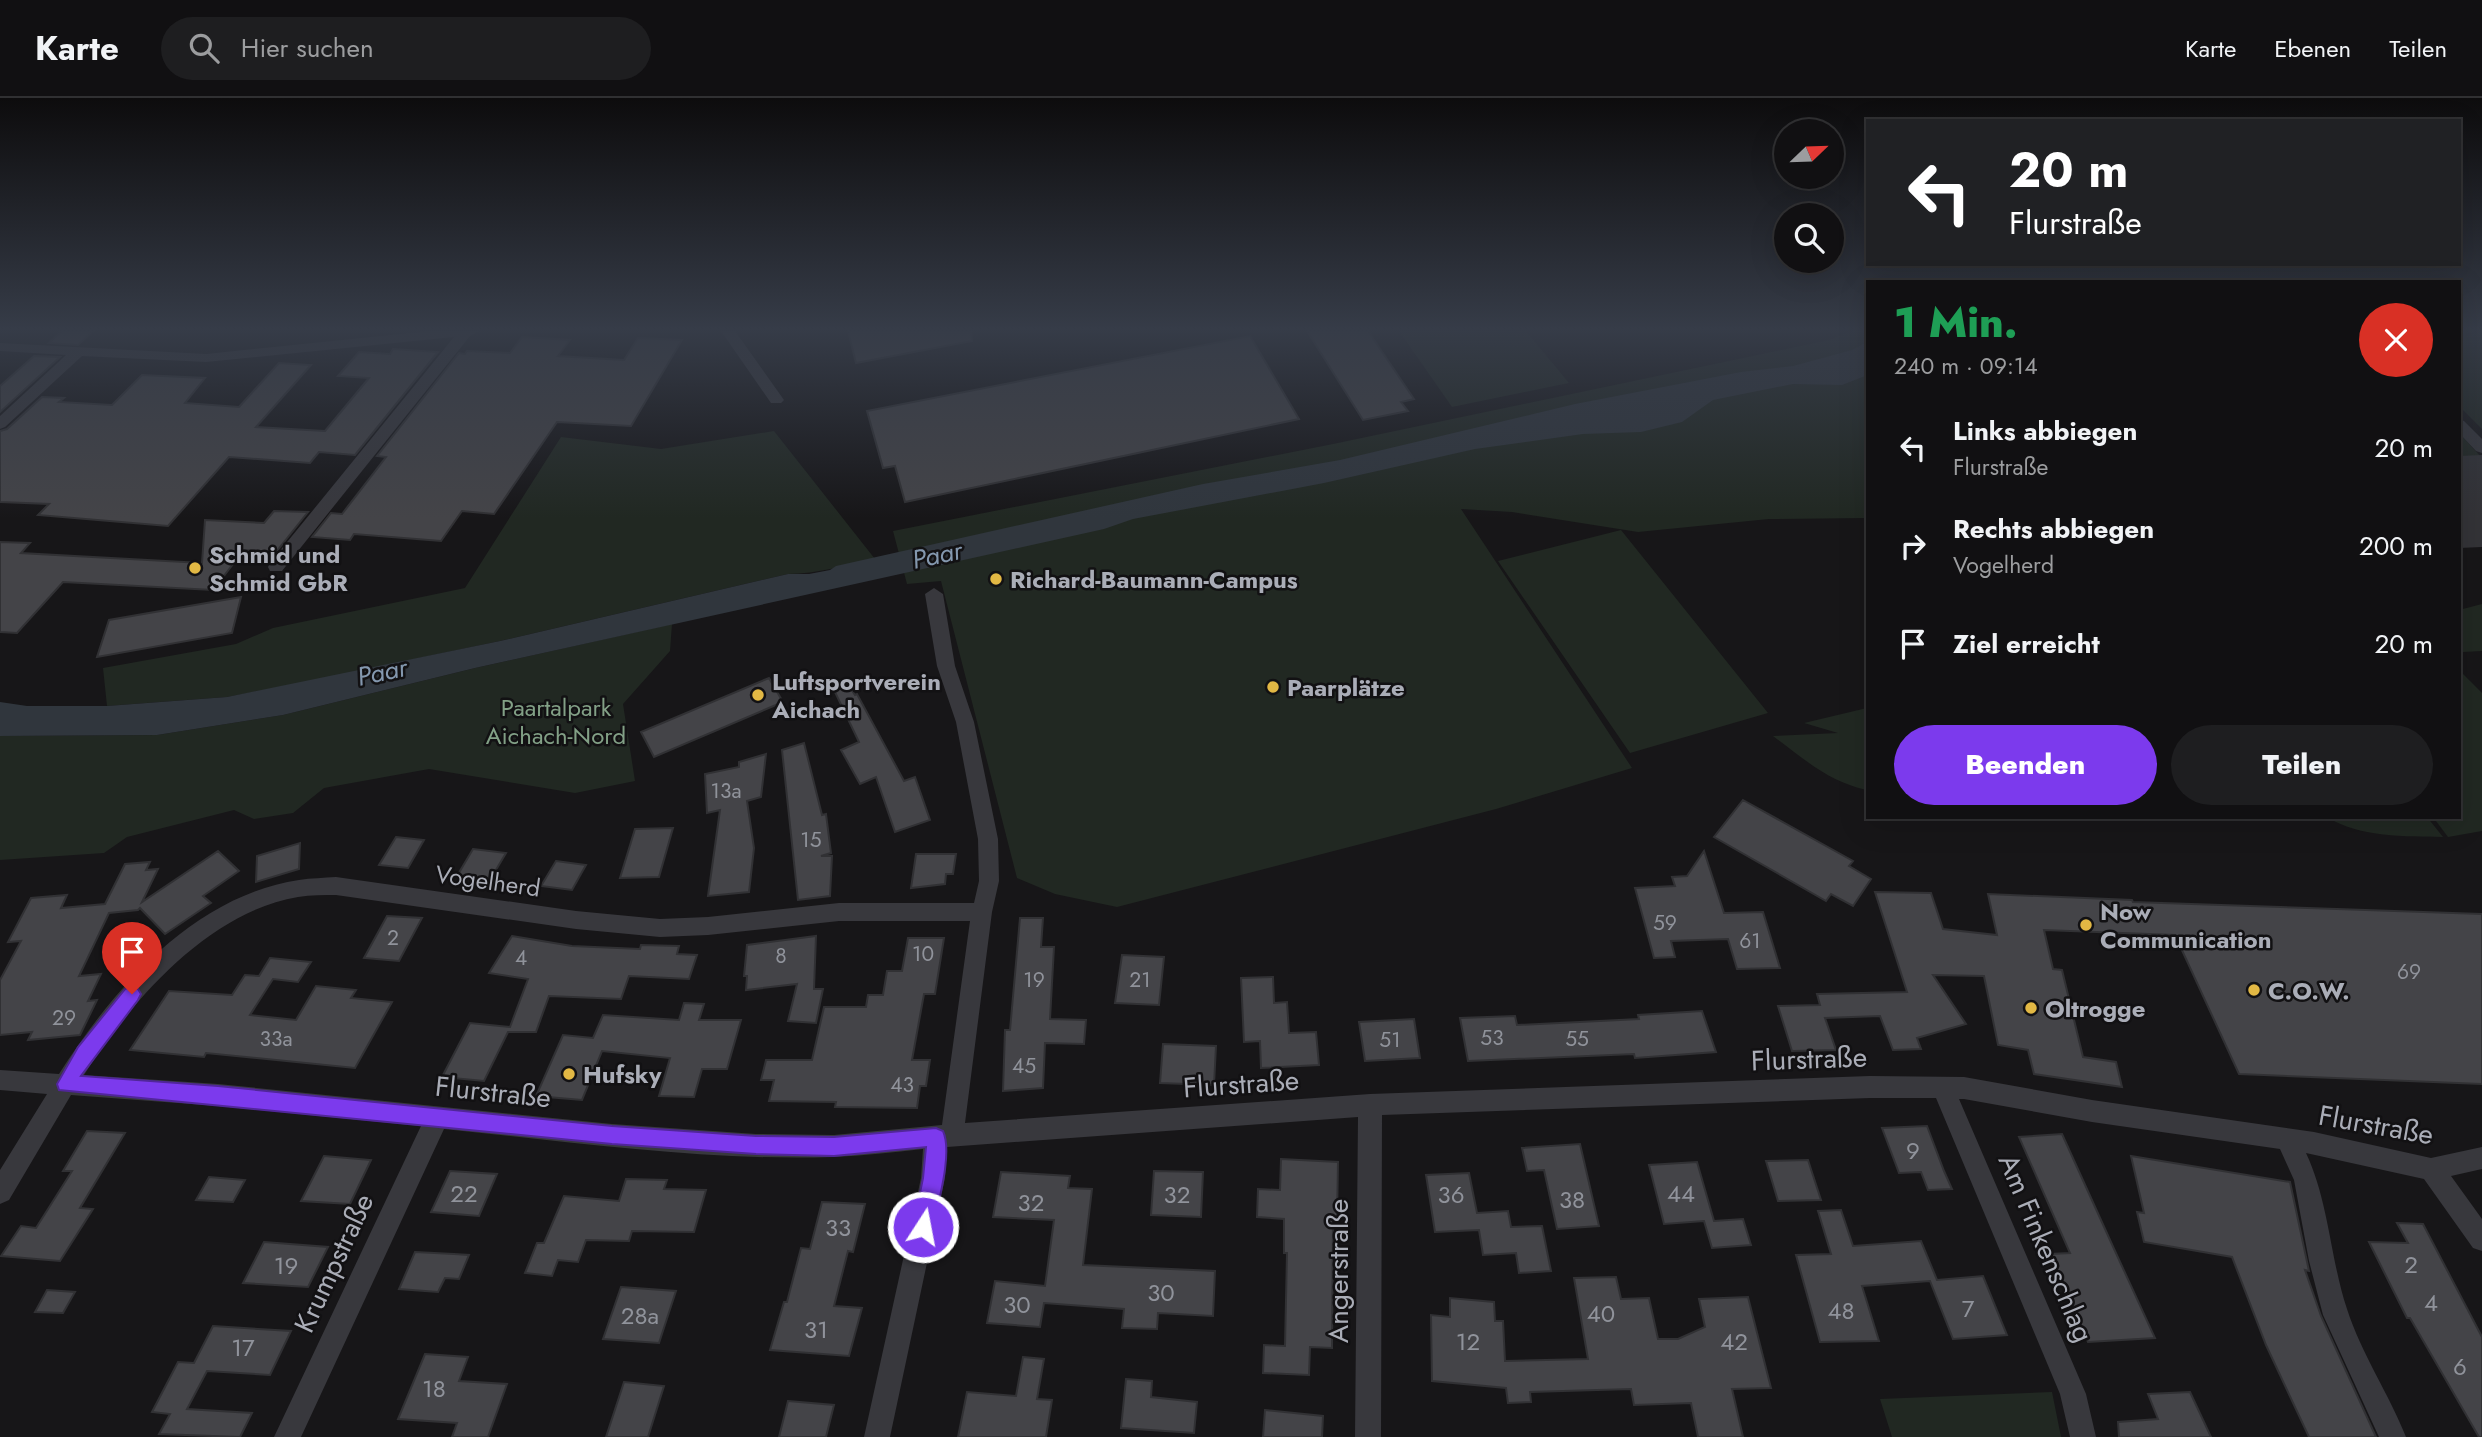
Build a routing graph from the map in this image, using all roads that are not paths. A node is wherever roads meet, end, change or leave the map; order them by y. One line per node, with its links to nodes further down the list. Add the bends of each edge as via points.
1 (33, 393): 5 (street)
2 (418, 393): 8 (street)
3 (771, 393): 4 (street)
4 (776, 400)
5 (0, 424)
6 (2461, 426): 7 (street)
7 (2482, 448)
8 (276, 567)
9 (934, 594): 10 (street, via 946,666 965,722 988,839 989,881)
10 (982, 912): 12 (street, Vogelherd, via 850,911 660,928 315,885 257,901 222,917 186,942 144,979); 16 (street)
11 (0, 1080): 12 (street, Flurstraße)
12 (66, 1084): 15 (street, Flurstraße); 20 (street, Vogelherd)
13 (1943, 1087): 14 (street, Flurstraße); 17 (street, Flurstraße); 25 (street, Am Finkenschlag, via 2073,1394)
14 (1370, 1105): 16 (street, Flurstraße); 24 (street, Angerstraße)
15 (438, 1116): 16 (street, Flurstraße, via 756,1145 834,1146); 22 (street, Krumpstraße)
16 (944, 1136): 23 (street)
17 (2288, 1140): 19 (street, Flurstraße); 26 (street, via 2306,1179 2336,1315)
18 (2482, 1158): 19 (street, Flurstraße)
19 (2431, 1168): 21 (street)
20 (0, 1192)
21 (2482, 1240)
22 (287, 1437)
23 (877, 1437)
24 (1368, 1437)
25 (2082, 1437)
26 (2393, 1437)

